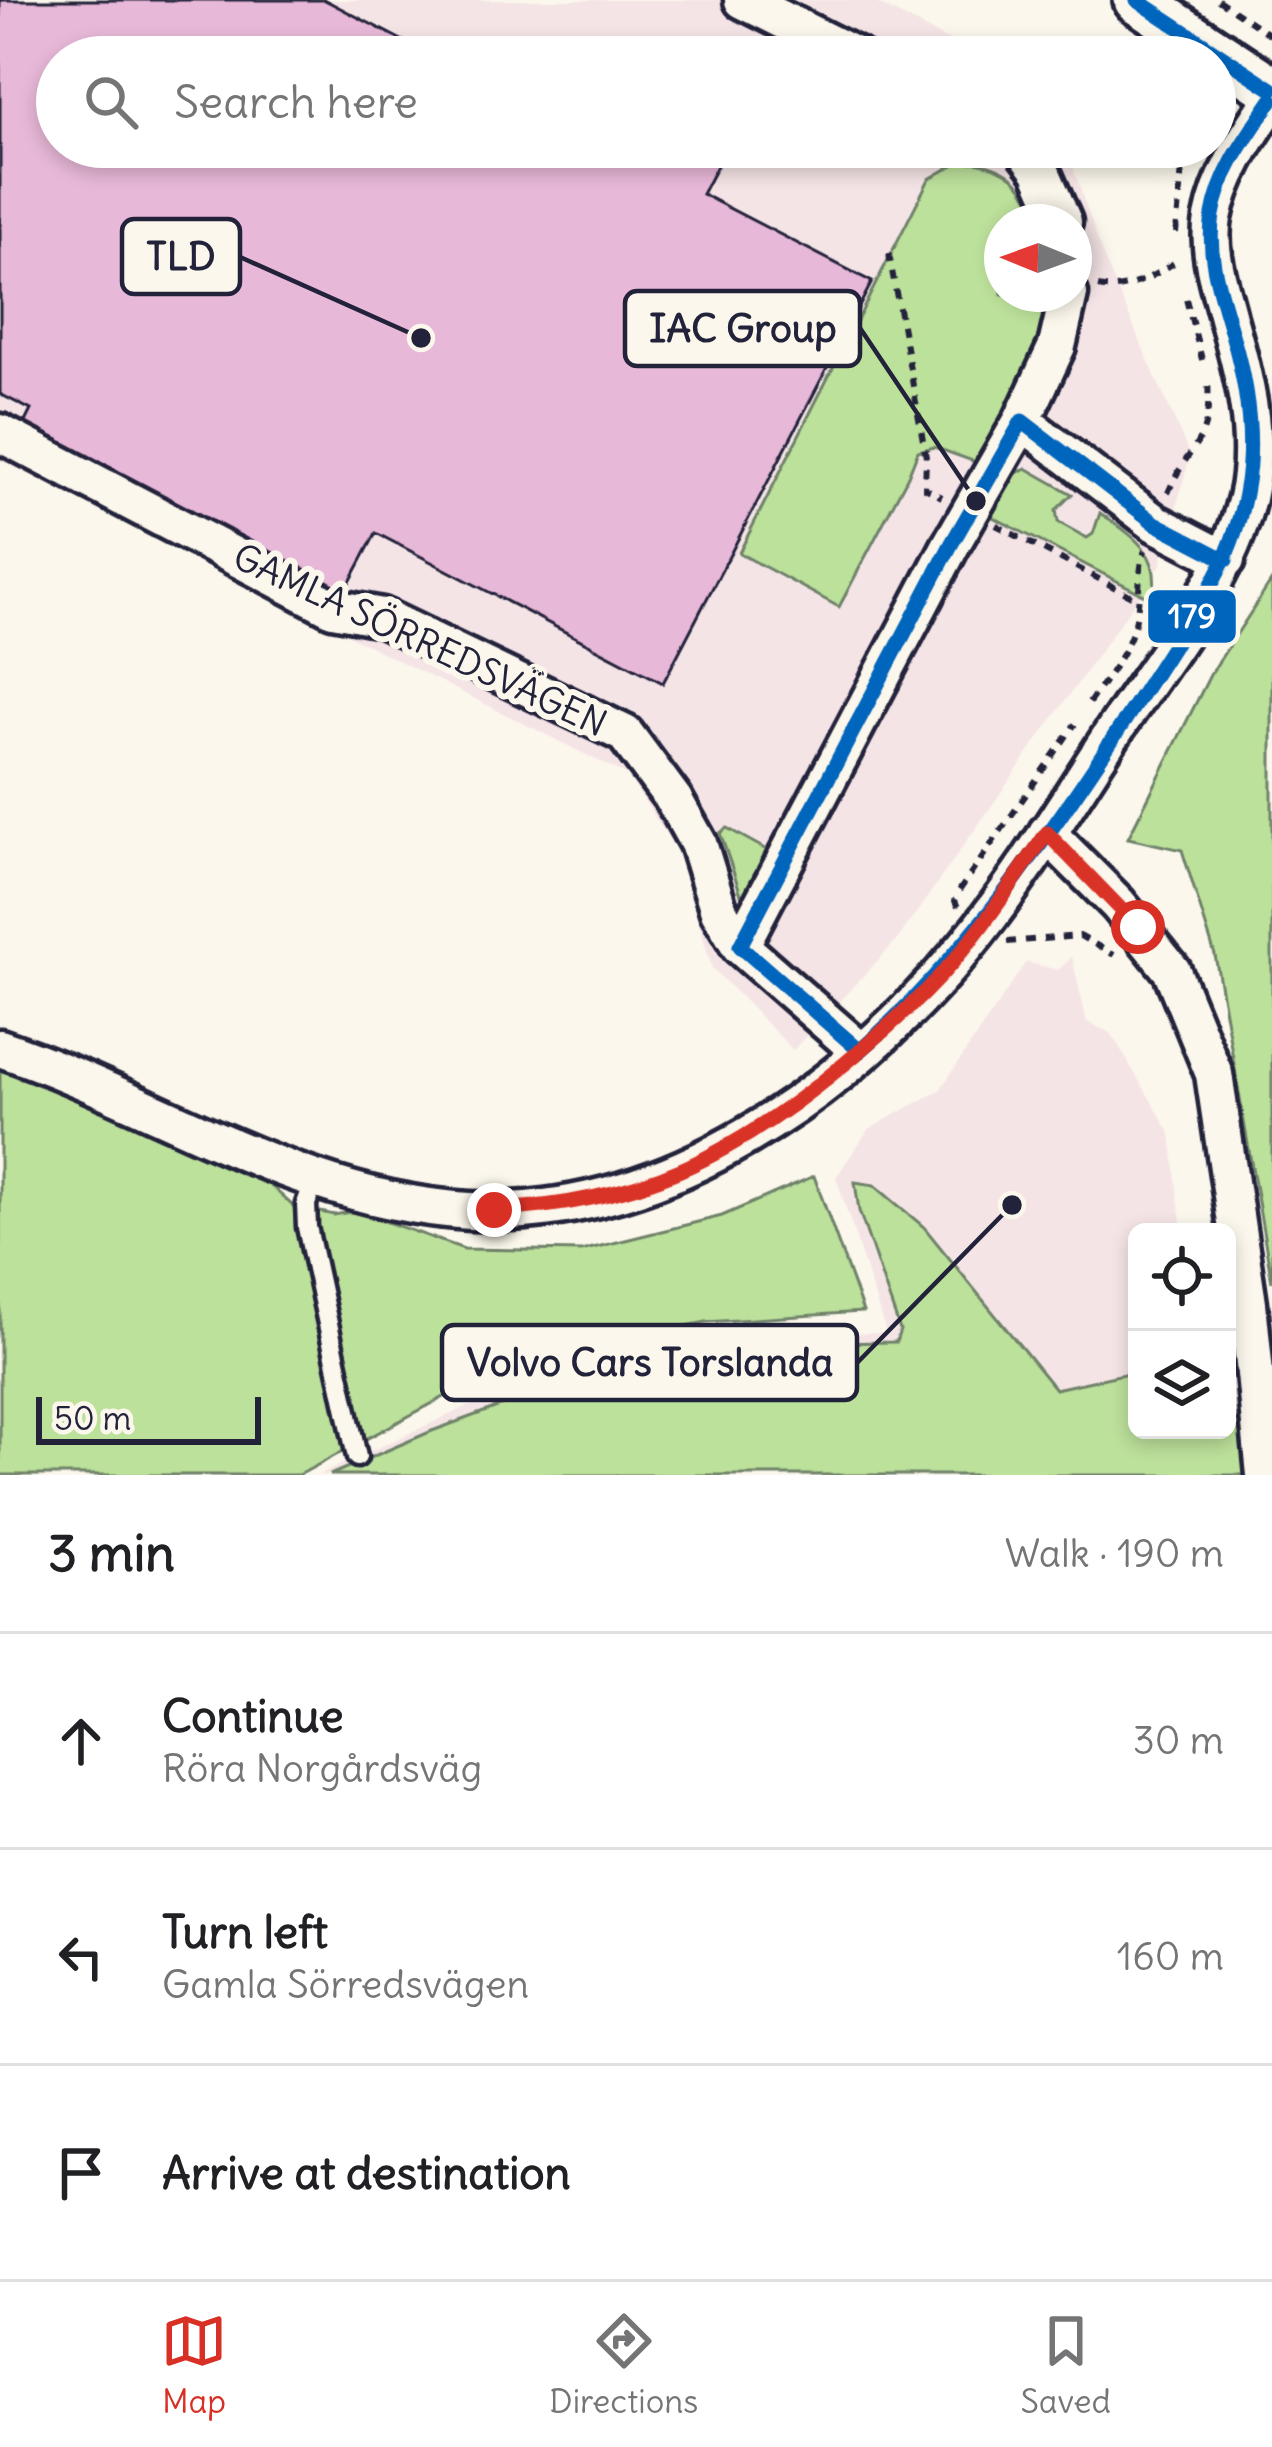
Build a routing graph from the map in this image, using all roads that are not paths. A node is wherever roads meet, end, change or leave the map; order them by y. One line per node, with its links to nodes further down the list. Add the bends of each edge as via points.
1 (743, 0): 3 (street)
2 (1137, 0): 4 (street)
3 (814, 36)
4 (1192, 36)
5 (1236, 65): 6 (street)
6 (1272, 89)
7 (1272, 100): 8 (street)
8 (1236, 161)
9 (1039, 168): 11 (street)
10 (1232, 168): 15 (street, via 1211,223 1214,264 1253,437 1248,495)
11 (1056, 204)
12 (1070, 312): 13 (street)
13 (1022, 421): 15 (street, via 1156,523); 17 (street)
14 (0, 433): 17 (street, GAMLA SÖRREDSVÄGEN, via 333,608 382,617 625,734 698,843 719,911)
15 (1226, 560): 16 (street)
16 (1047, 833): 19 (street, via 910,1009); 22 (street, via 1172,971 1214,1074)
17 (740, 946): 19 (street, GAMLA SÖRREDSVÄGEN)
18 (0, 1048): 20 (street)
19 (860, 1051): 20 (street, via 736,1144 599,1197 467,1210)
20 (315, 1179): 21 (lane, via 307,1227)
21 (357, 1457)
22 (1265, 1475)

